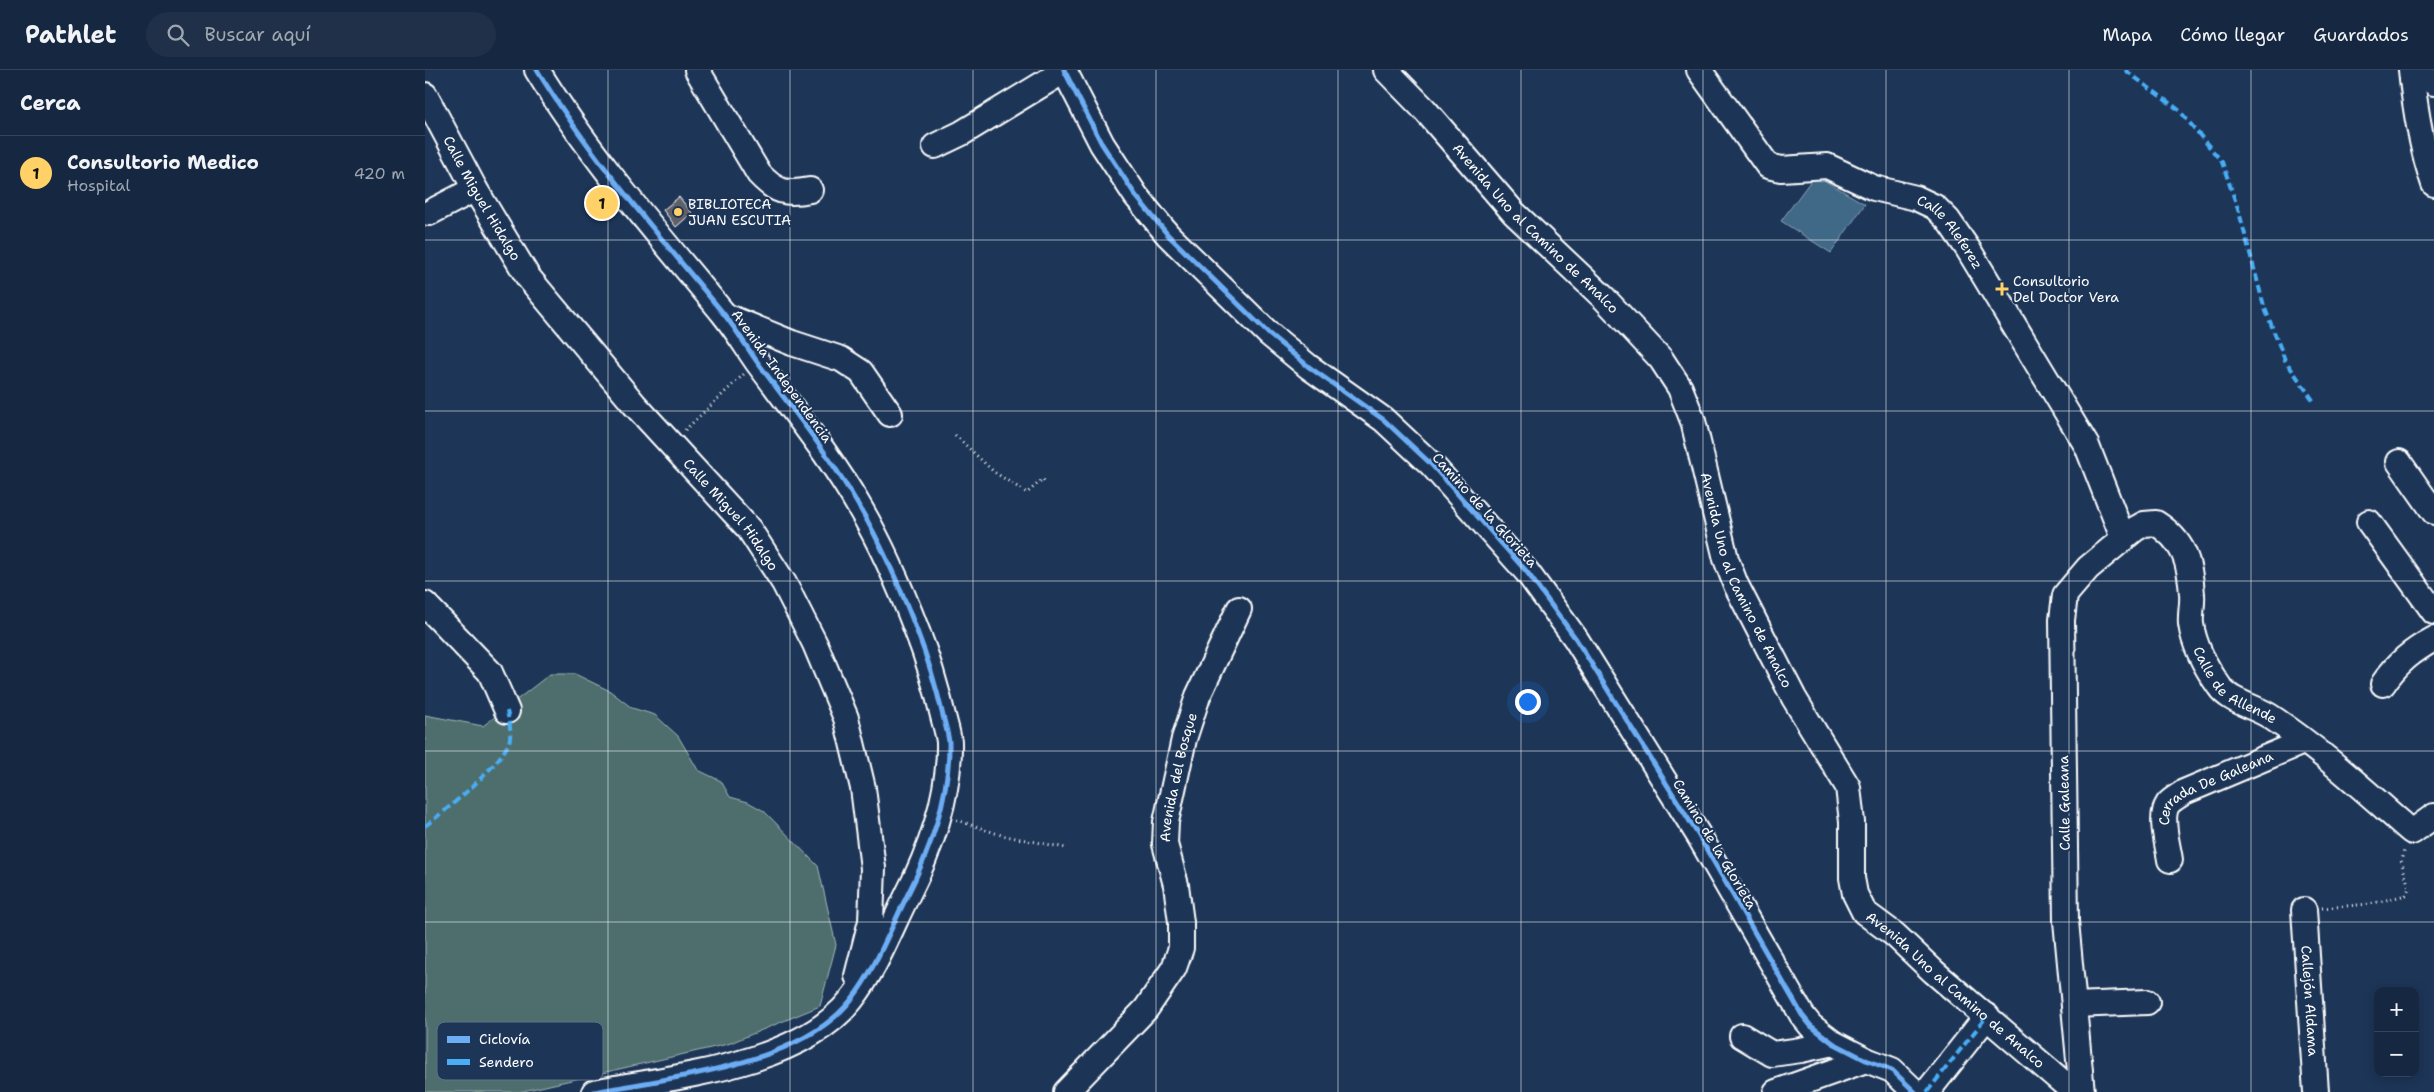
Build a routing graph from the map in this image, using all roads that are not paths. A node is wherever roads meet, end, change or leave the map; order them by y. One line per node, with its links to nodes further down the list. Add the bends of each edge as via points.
1 (537, 70): 15 (street, Avenida Independencia, via 564,114 620,190)
2 (697, 70): 13 (street, via 759,174 771,186 793,193)
3 (1386, 70): 34 (street, Avenida Uno al Camino de Analco, via 1515,213 1604,298 1655,353 1680,388 1693,421 1726,559 1736,585 1793,698 1848,787 1852,822 1851,878 1855,894 1864,912)
4 (1699, 70): 20 (street, Calle Aleferez, via 1768,166 1781,169 1827,166 1874,188 1916,198 1935,207 1948,220 2087,446)
5 (2411, 70): 11 (street, via 2415,109)
6 (2419, 70): 8 (street)
7 (1064, 71): 10 (street); 36 (street, Camino de la Glorieta, via 1102,144 1136,196 1168,235 1269,334 1384,420 1419,452 1527,572 1576,639 1694,828 1802,1015)
8 (2434, 83)
9 (425, 95): 12 (street, Calle Miguel Hidalgo)
10 (935, 146)
11 (2434, 184)
12 (475, 189): 14 (street); 31 (street, Calle Miguel Hidalgo, via 528,277 634,404 749,529 784,583 815,644 846,718 863,788 873,868 871,921)
13 (810, 190)
14 (429, 213)
15 (726, 316): 16 (street, via 841,359 861,372); 31 (street, Avenida Independencia, via 859,505 897,578 933,673 949,740 945,786 922,868 872,968)
16 (890, 414)
17 (2399, 462): 18 (street)
18 (2434, 512)
19 (2369, 522): 23 (street)
20 (2123, 538): 27 (street, Calle de Allende, via 2144,524 2156,523 2178,540 2186,559 2193,595 2191,622 2194,638 2220,688 2269,716); 33 (street, Calle Galeana, via 2088,568 2065,595 2062,620 2066,921)
21 (425, 604): 26 (street, via 490,672)
22 (1239, 608): 40 (street, Avenida del Bosque, via 1198,696 1183,739 1167,822 1165,844 1176,885 1181,922 1181,948 1175,968 1146,1009)
23 (2434, 612)
24 (2434, 639): 25 (street, via 2407,654)
25 (2383, 684)
26 (507, 711)
27 (2303, 742): 28 (street, Calle de Allende, via 2411,832); 29 (street, Cerrada De Galeana, via 2172,800 2164,814)
28 (2434, 816)
29 (2170, 860)
30 (2304, 910): 47 (street, Callejón Aldama)
31 (852, 1000): 39 (street, Avenida Independencia, via 812,1035 775,1050 705,1071)
32 (2147, 1002): 33 (street)
33 (2074, 1005): 46 (street, Calle Galeana)
34 (1987, 1016): 44 (street); 45 (street, Avenida Uno al Camino de Analco)
35 (1742, 1036): 36 (street, via 1772,1054)
36 (1833, 1043): 37 (street, Camino de la Glorieta)
37 (1866, 1060): 38 (street); 43 (street, Camino de la Glorieta, via 1892,1070)
38 (1834, 1070): 41 (street); 42 (street)
39 (594, 1092)
40 (1066, 1092)
41 (1776, 1092)
42 (1819, 1092)
43 (1915, 1092)
44 (1927, 1092)
45 (2074, 1092)
46 (2082, 1092)
47 (2316, 1092)

